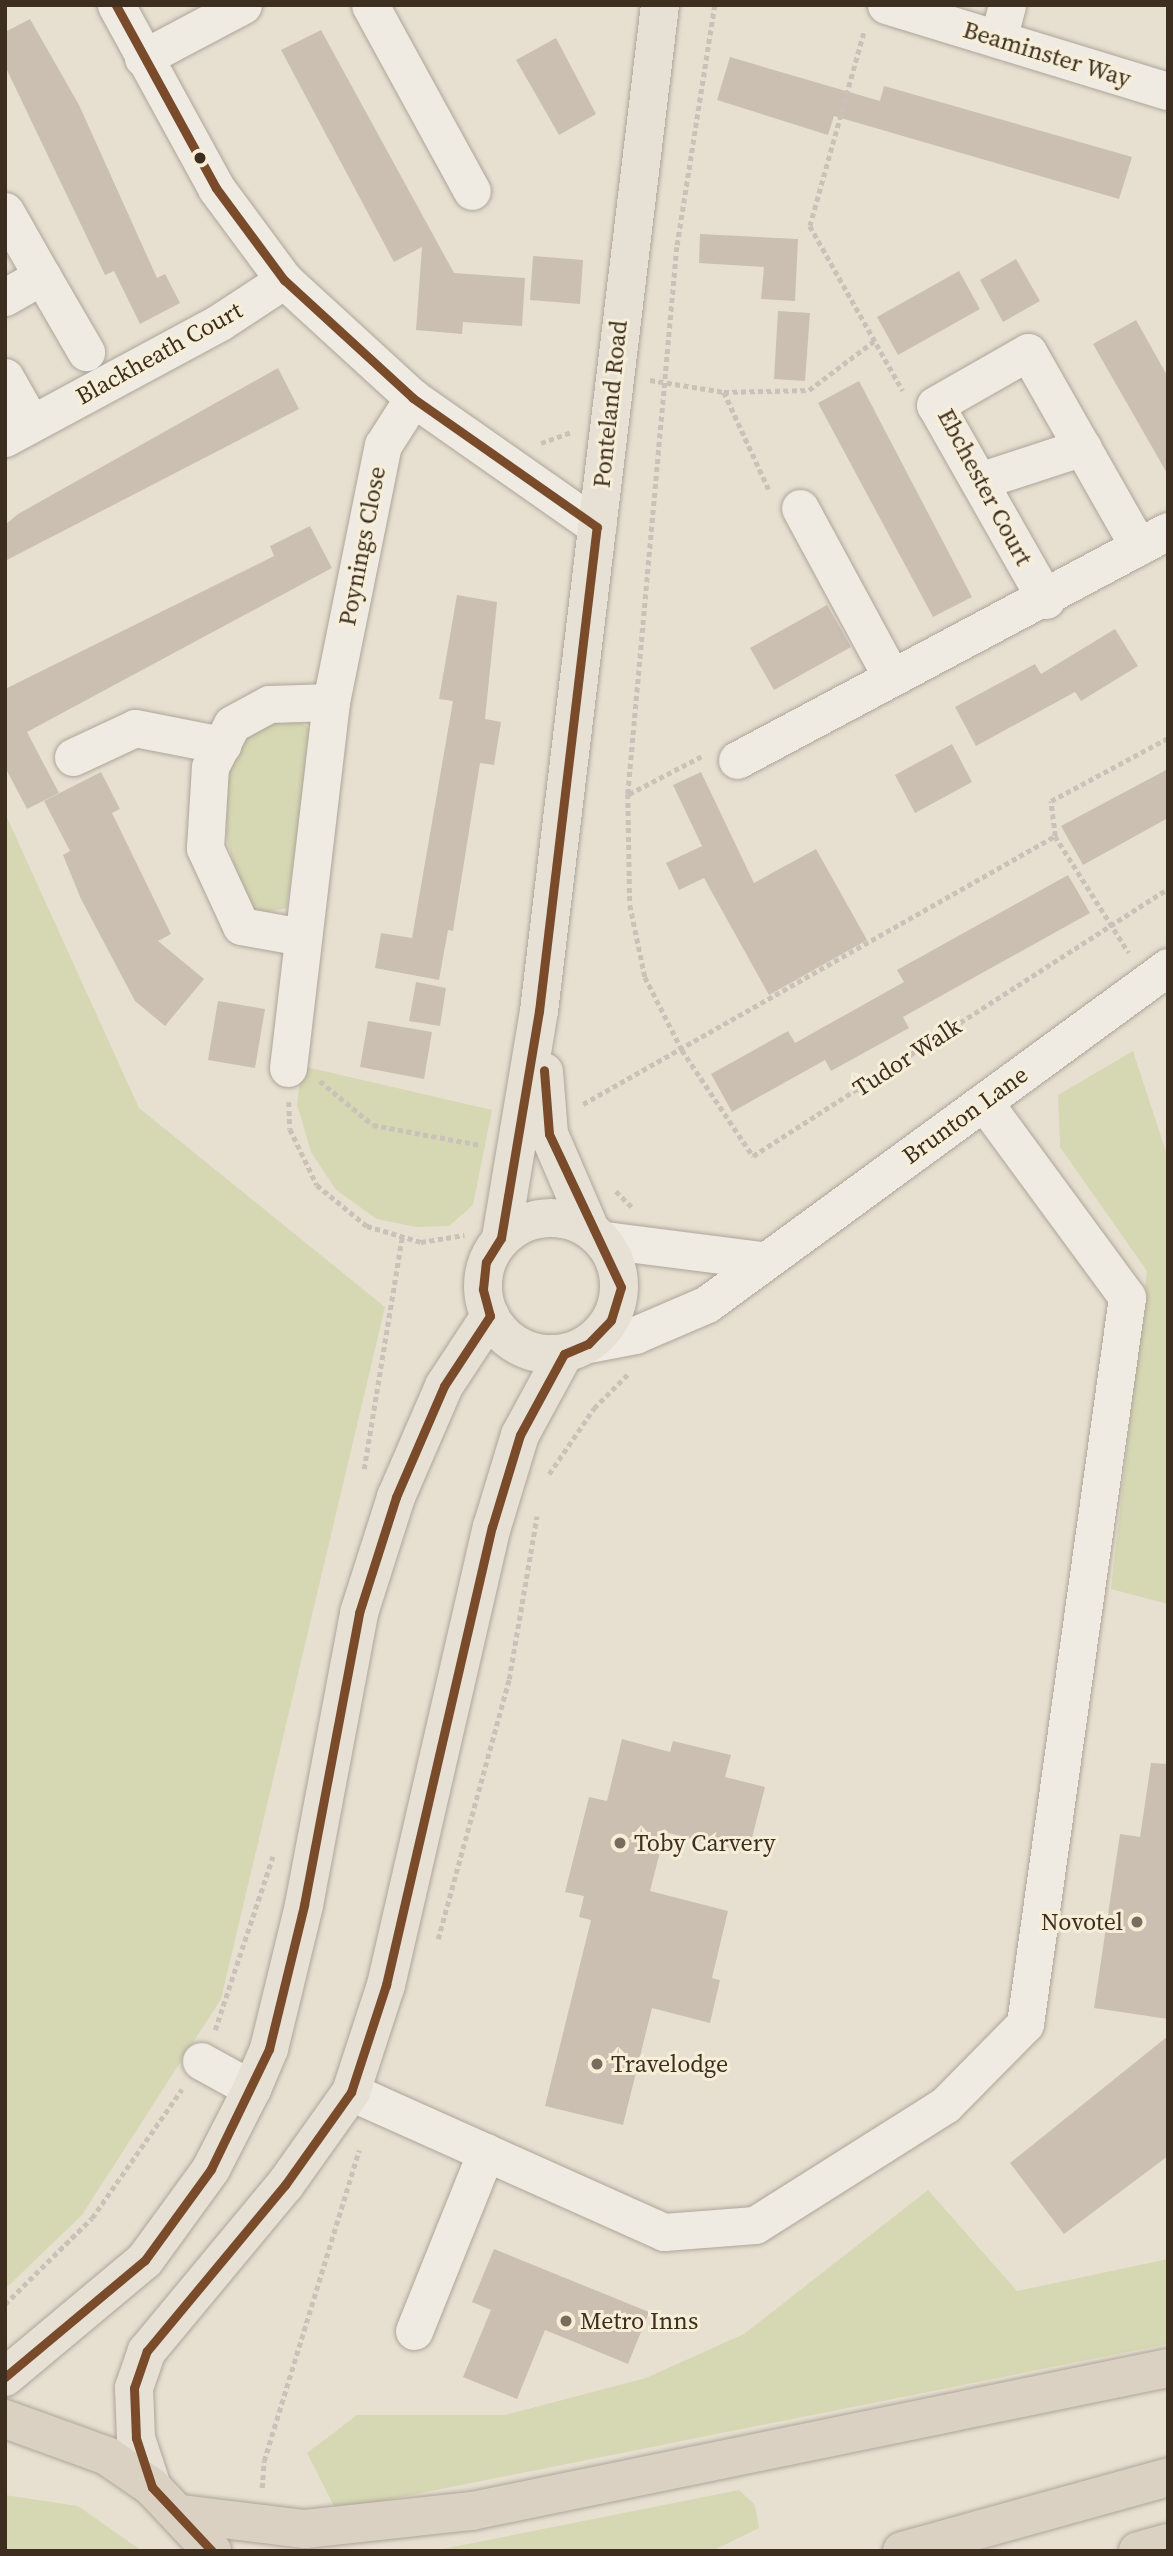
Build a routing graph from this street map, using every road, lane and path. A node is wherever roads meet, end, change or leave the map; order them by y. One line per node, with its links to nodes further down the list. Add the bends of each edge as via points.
1 (116, 5): 8 (street)
2 (243, 5): 8 (street)
3 (370, 5): 10 (street)
4 (660, 5): 17 (main road, Ponteland Road)
5 (715, 5): 19 (path, via 677,247)
6 (877, 12): 7 (street, Beaminster Way); 15 (path, via 810,226)
7 (1002, 22): 9 (street, Beaminster Way)
8 (143, 58): 13 (street, via 233,215)
9 (1168, 91)
10 (472, 191)
11 (5, 211): 12 (street)
12 (42, 276): 14 (street); 16 (street)
13 (284, 280): 21 (street); 24 (street, Blackheath Court, via 220,322)
14 (5, 297)
15 (874, 341): 20 (path, via 809,390); 22 (path, via 906,396)
16 (86, 352)
17 (613, 376): 19 (path); 29 (main road, Ponteland Road)
18 (5, 377): 24 (street, Blackheath Court)
19 (666, 382): 20 (path); 38 (path)
20 (724, 391): 28 (path, via 769,492)
21 (413, 398): 29 (street); 33 (street, Poynings Close, via 383,445)
22 (935, 405): 26 (street, Ebchester Court, via 1028,352); 27 (street, Ebchester Court)
23 (578, 420): 25 (path, via 567,438)
24 (18, 430)
25 (529, 445)
26 (1083, 447): 27 (street); 30 (street, Ebchester Court)
27 (979, 481): 31 (street, Ebchester Court)
28 (800, 508): 32 (street)
29 (597, 527): 44 (main road, Ponteland Road)
30 (1153, 539): 31 (street, Ebchester Court)
31 (1046, 600): 32 (street, Ebchester Court)
32 (891, 676): 37 (street, Ebchester Court)
33 (331, 702): 35 (street, via 269,705 232,724); 42 (street, Poynings Close)
34 (1168, 738): 39 (path, via 1051,801)
35 (222, 745): 36 (street, via 135,728); 42 (street, via 210,767 205,848 241,926)
36 (73, 757)
37 (737, 760): 38 (path, via 725,743)
38 (628, 794): 45 (path, via 630,905 642,965)
39 (1055, 836): 41 (path); 45 (path)
40 (1168, 889): 41 (path, Tudor Walk)
41 (1111, 926): 43 (path); 45 (path, Tudor Walk, via 753,1156)
42 (302, 937): 46 (street, Poynings Close)
43 (1158, 974): 47 (street, Brunton Lane)
44 (539, 1011): 50 (main road, Ponteland Road); 51 (main road, Ponteland Road, via 549,1134)
45 (682, 1050): 48 (path)
46 (288, 1068): 49 (path, via 302,1066 373,1125); 50 (path, via 290,1129 317,1185 367,1226 421,1242)
47 (984, 1102): 52 (street, Brunton Lane); 58 (street, via 1127,1297 1025,2024 945,2105 755,2225 664,2232)
48 (569, 1112)
49 (485, 1146)
50 (503, 1226): 51 (main road, via 550,1218); 53 (main road, via 486,1262 483,1289)
51 (597, 1234): 52 (street); 54 (main road, via 621,1287 611,1320)
52 (761, 1260): 54 (street, Brunton Lane, via 707,1304 635,1335)
53 (490, 1316): 54 (main road, via 508,1339 534,1353); 56 (main road, via 444,1386 397,1497 359,1613 304,1905 270,2049)
54 (576, 1349): 57 (main road, via 520,1435 492,1527 386,1985)
55 (201, 2061): 56 (street); 59 (path, via 92,2218)
56 (252, 2089): 62 (main road, via 211,2169 145,2260)
57 (351, 2092): 58 (street); 65 (main road, via 285,2185 147,2351 134,2388 136,2438)
58 (486, 2152): 60 (street)
59 (5, 2304)
60 (414, 2331)
61 (1168, 2368): 66 (highway, via 472,2511 305,2529)
62 (5, 2377)
63 (5, 2419): 65 (highway, via 58,2433)
64 (1168, 2477): 69 (highway)
65 (152, 2487): 66 (highway)
66 (182, 2514): 68 (highway)
67 (1168, 2543): 70 (highway)
68 (212, 2551)
69 (902, 2551)
70 (1138, 2551)

